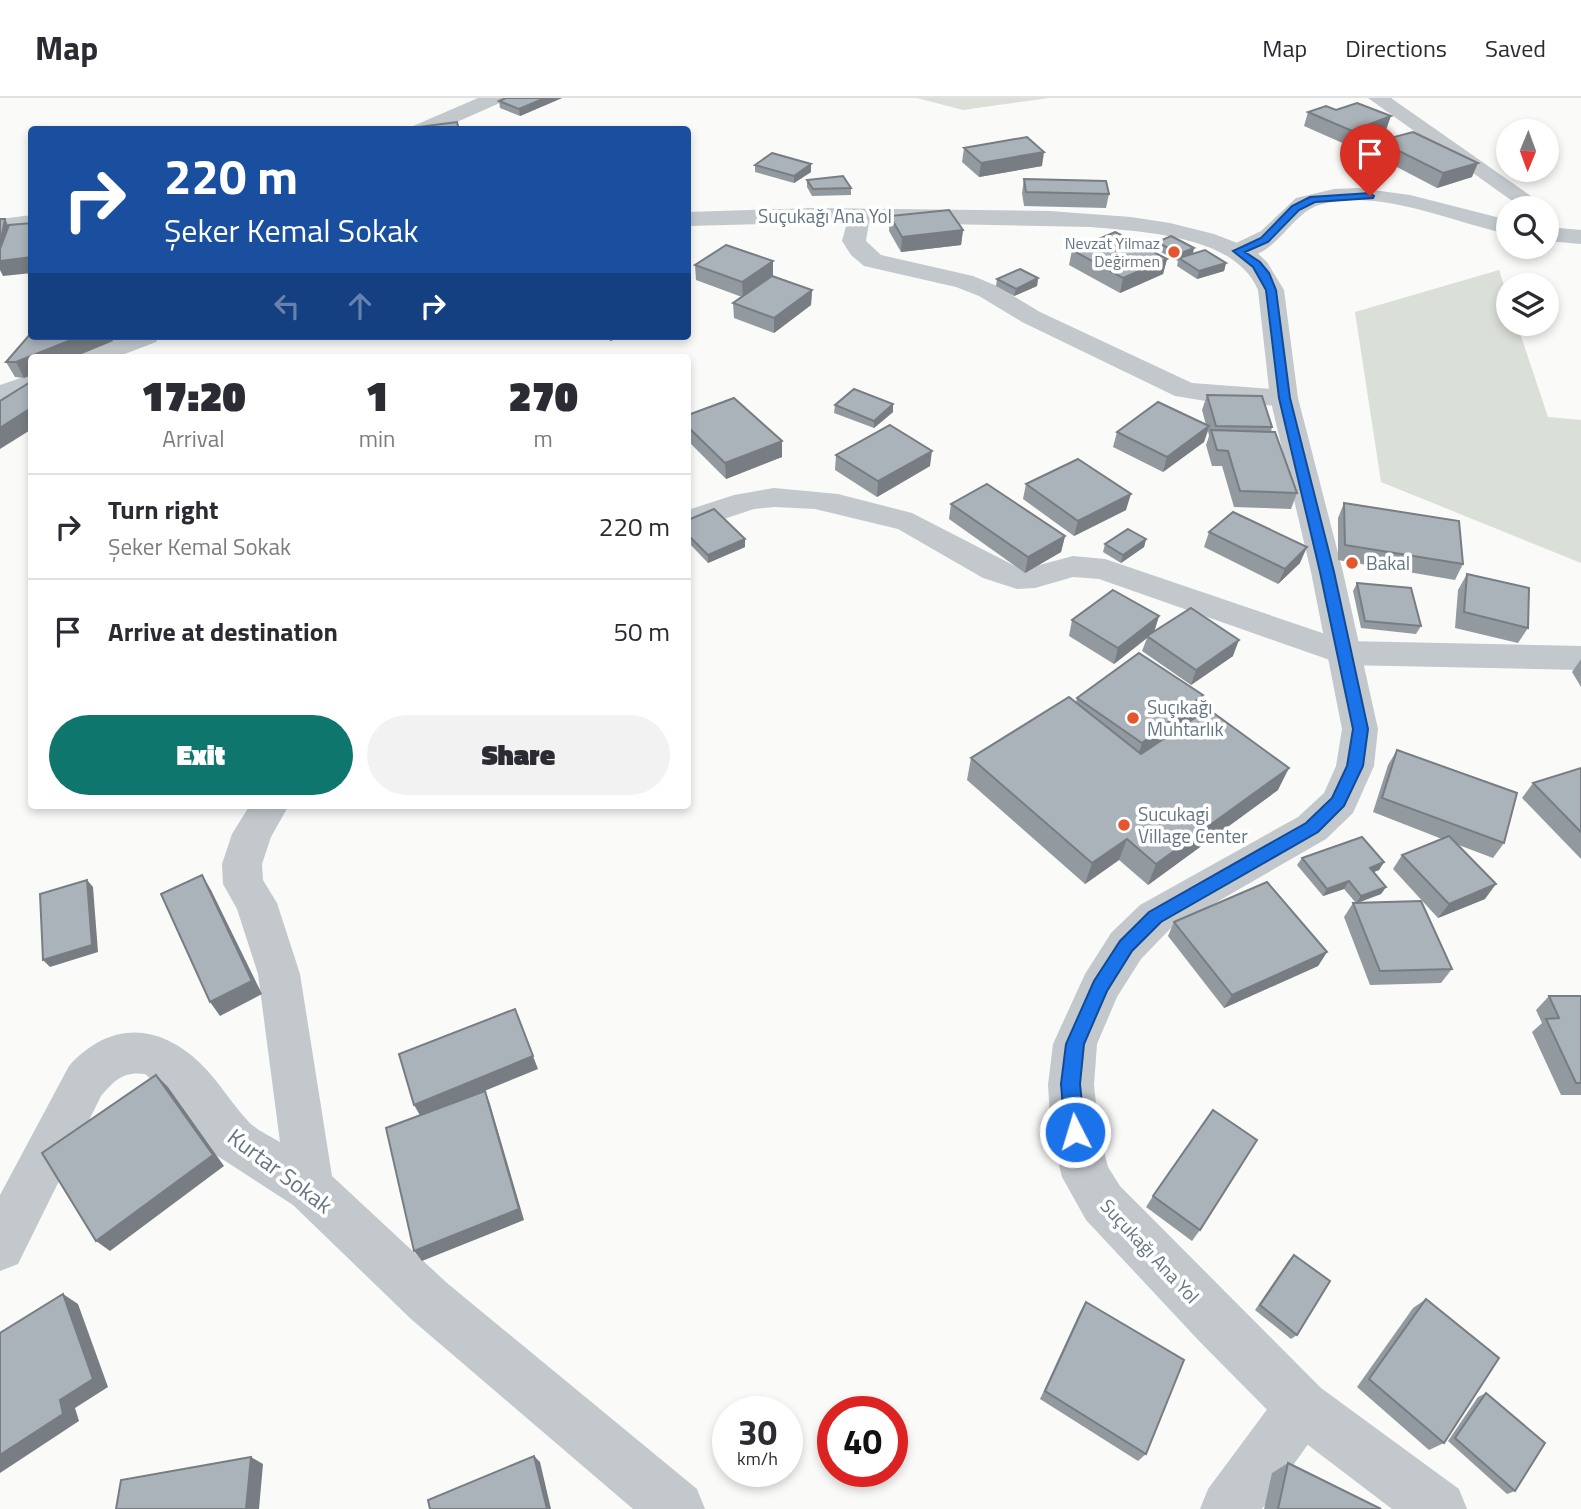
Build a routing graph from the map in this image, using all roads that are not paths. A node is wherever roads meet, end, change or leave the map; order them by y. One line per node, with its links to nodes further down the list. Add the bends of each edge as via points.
1 (495, 98): 3 (street)
2 (1378, 98): 4 (street)
3 (429, 126)
4 (1520, 196)
5 (858, 215): 6 (street, Suçukağı Ana Yol); 13 (street, Suçukağı Ana Yol, via 1124,223); 19 (street, via 854,241 873,261 964,281 1185,390)
6 (691, 219)
7 (28, 222): 9 (street)
8 (1496, 224): 13 (street, via 1402,200 1340,196 1313,199 1295,208 1265,240)
9 (0, 226)
10 (1559, 232): 11 (street)
11 (1581, 237)
12 (1559, 244): 14 (street)
13 (1238, 251): 19 (street, Suçukağı Ana Yol, via 1257,265 1271,290)
14 (1574, 263)
15 (137, 340): 16 (street)
16 (101, 354)
17 (28, 384): 18 (street)
18 (0, 395)
19 (1284, 398): 21 (street, Suçukağı Ana Yol)
20 (691, 520): 21 (street, via 742,500 785,495 815,498 920,526 1015,578 1042,577 1077,565 1105,570)
21 (1344, 653): 22 (street); 26 (street, Suçukağı Ana Yol, via 1360,729 1355,766 1339,802 1312,828 1155,917 1126,946 1100,987 1075,1044 1071,1084 1075,1132 1086,1177 1103,1203)
22 (1581, 658)
23 (268, 809): 24 (street, via 252,834 242,864 243,884 256,903 279,974)
24 (310, 1188): 25 (street, Kurtar Sokak, via 233,1139 184,1078 156,1055 116,1055 85,1081); 27 (street, Kurtar Sokak, via 429,1301)
25 (0, 1245)
26 (1302, 1407): 28 (street); 29 (street, Suçukağı Ana Yol)
27 (677, 1509)
28 (1228, 1509)
29 (1439, 1509)

